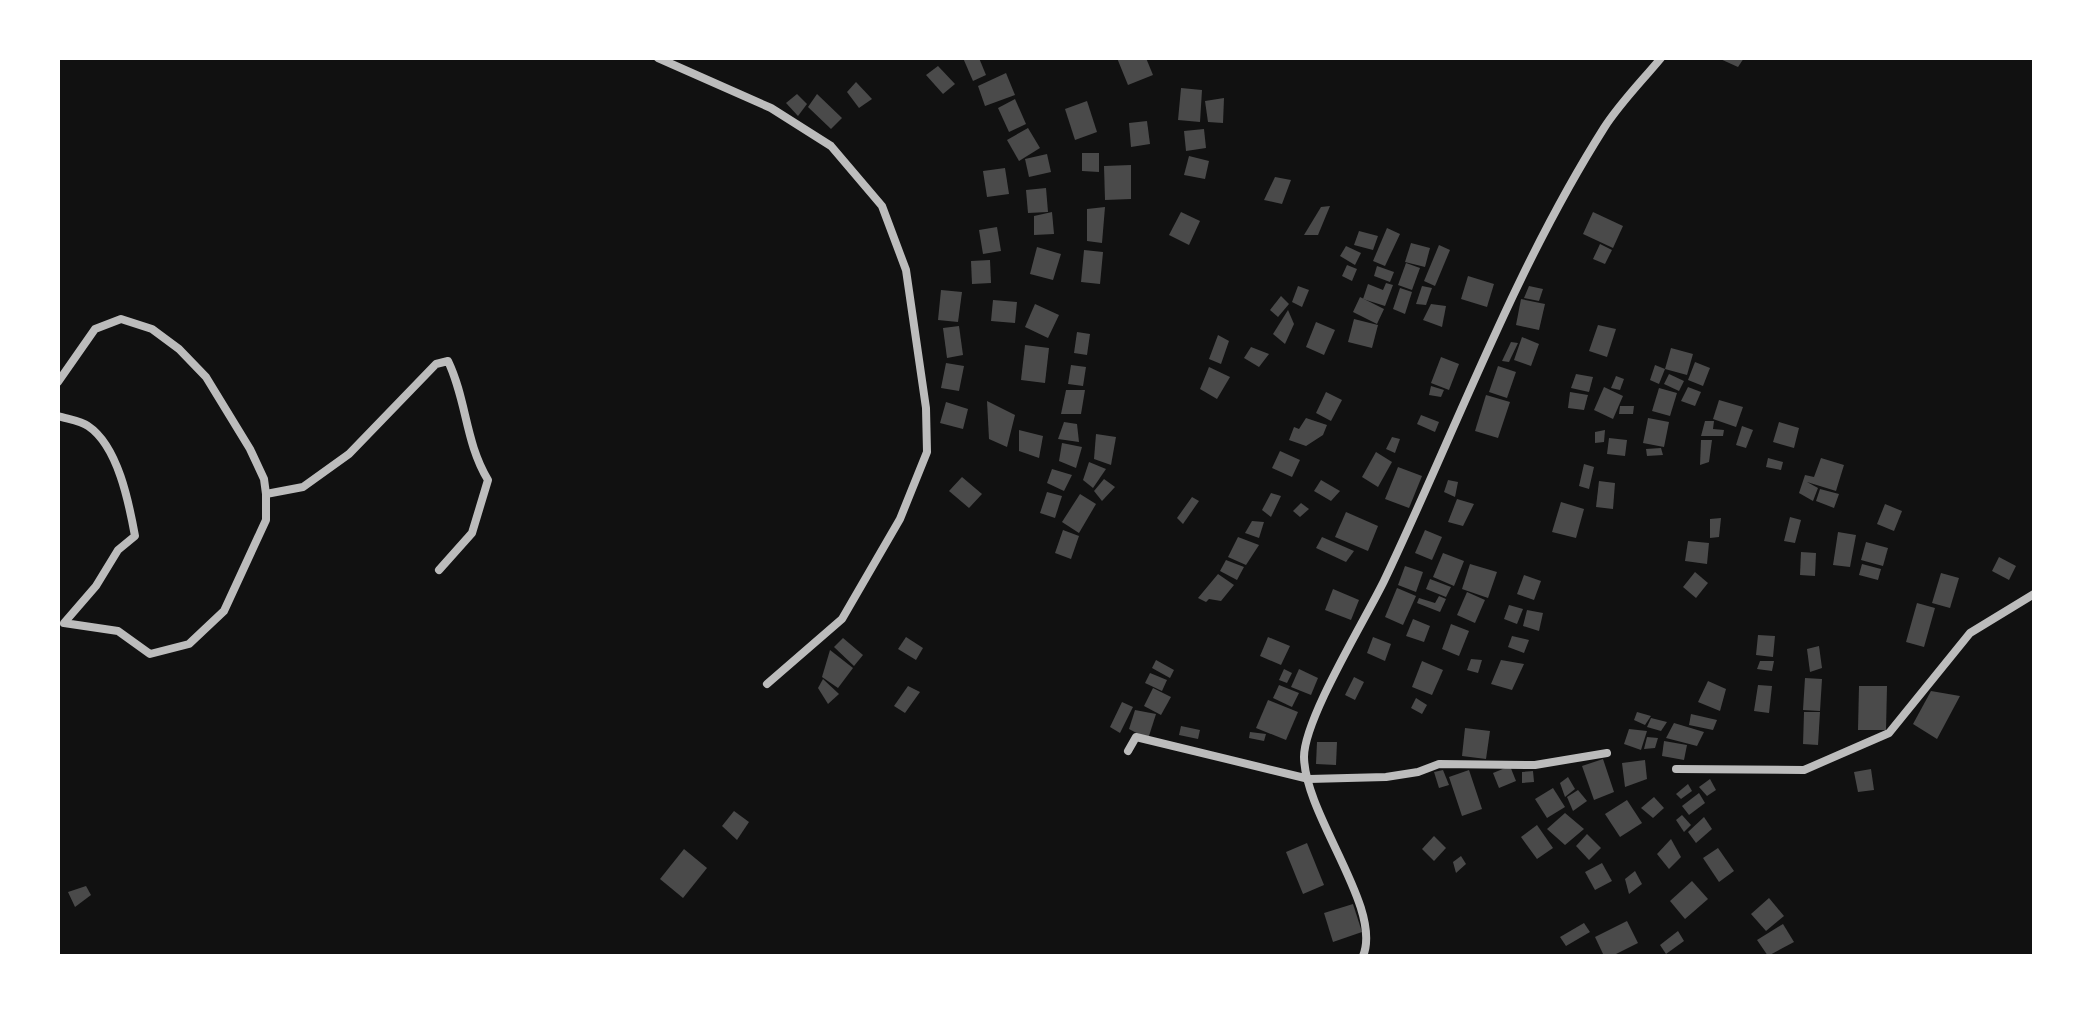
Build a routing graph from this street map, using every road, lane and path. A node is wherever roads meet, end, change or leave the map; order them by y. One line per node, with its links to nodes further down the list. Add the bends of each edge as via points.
1 (658, 58): 8 (street, via 771,108 831,146 882,206 906,270 926,408 927,452 900,519 842,619)
2 (1661, 58): 12 (street, via 1605,126 1536,248 1383,582 1310,726 1304,757)
3 (58, 382): 5 (street, via 95,329 121,319 152,329 206,377 250,449)
4 (58, 416): 5 (street, via 89,426 112,456 135,536 118,550 64,623 118,631 150,654 189,644 224,611 266,520)
5 (266, 494): 6 (street, via 303,487 349,454 436,364 448,361 458,383 473,455 488,480 472,533)
6 (439, 570)
7 (2034, 594): 11 (street, via 1970,633 1889,733 1804,770)
8 (767, 684)
9 (1128, 751): 12 (street, via 1136,737)
10 (1607, 753): 12 (street, via 1535,765 1439,764 1386,777)
11 (1676, 769)
12 (1309, 779): 13 (street, via 1314,802 1368,924)
13 (1363, 956)

